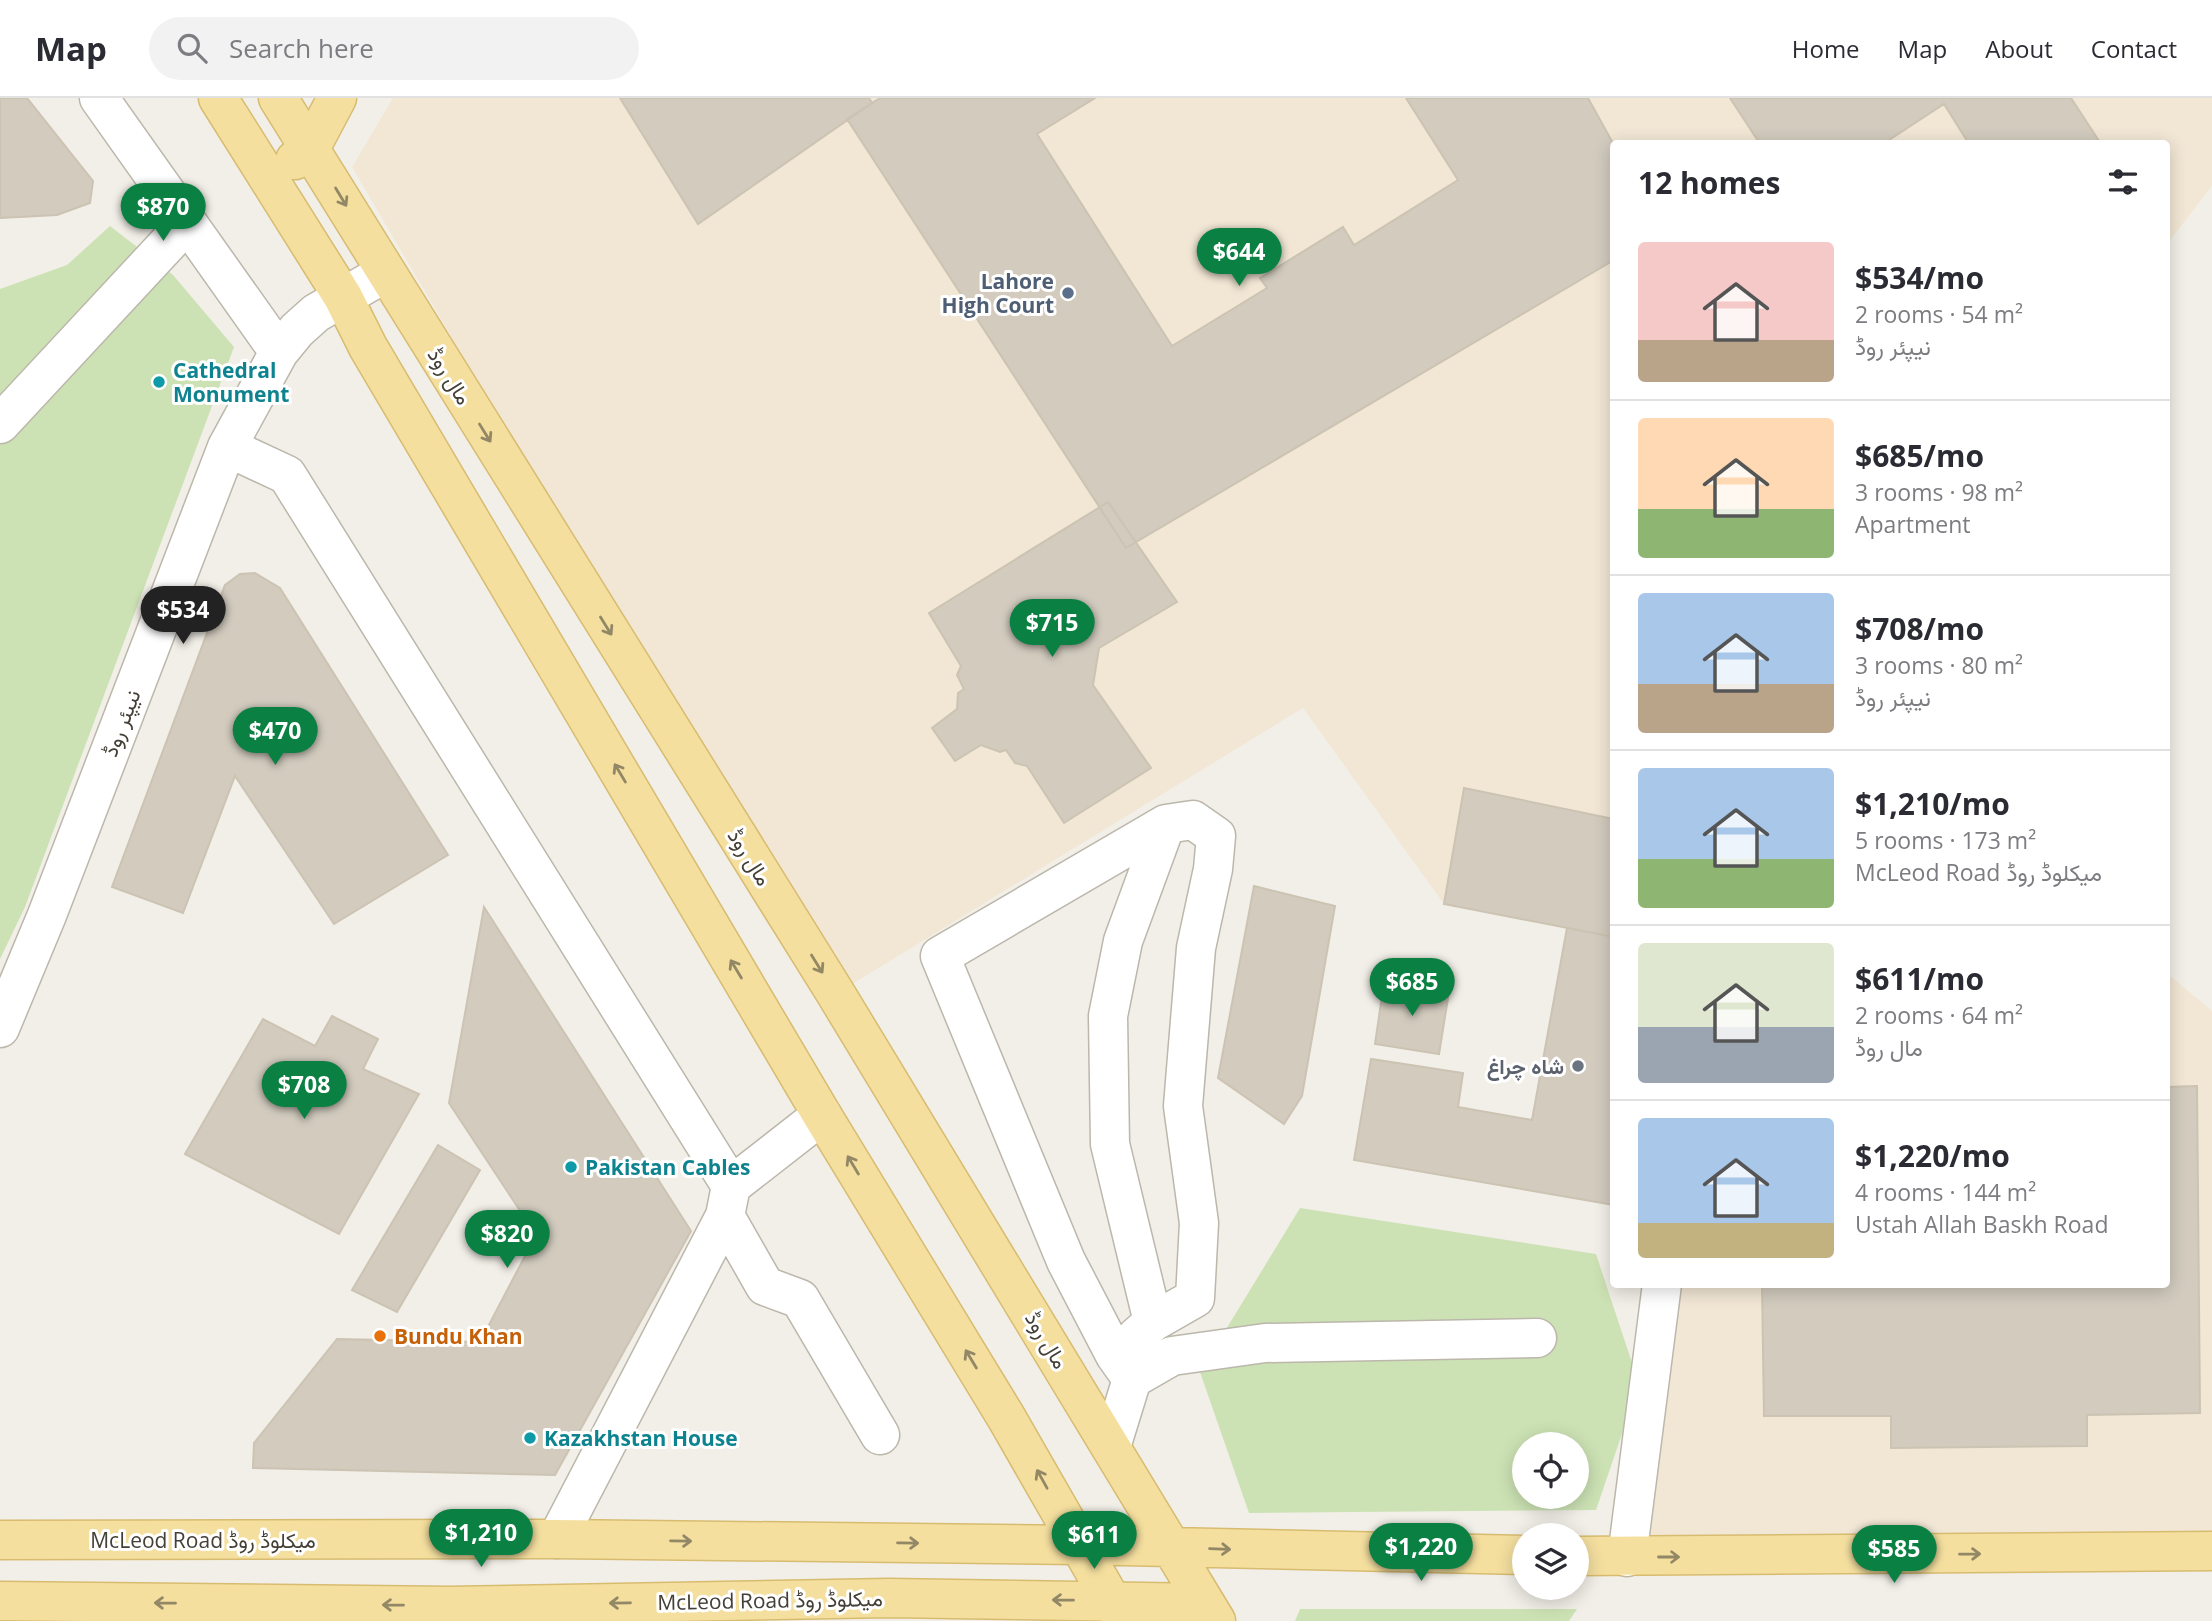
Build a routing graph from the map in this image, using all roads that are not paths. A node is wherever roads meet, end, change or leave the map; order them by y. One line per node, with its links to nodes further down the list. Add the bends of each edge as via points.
1 (99, 98): 7 (street)
2 (218, 98): 6 (main road)
3 (278, 98): 5 (main road, مال روڈ)
4 (337, 98): 5 (main road)
5 (311, 147): 6 (main road); 8 (main road, مال روڈ, one-way to 8)
6 (268, 181): 9 (main road)
7 (186, 224): 10 (street); 11 (street)
8 (385, 273): 9 (street, نیپئر روڈ); 22 (main road, مال روڈ, one-way to 22, via 828,982)
9 (343, 297): 10 (street, نیپئر روڈ, via 316,313); 15 (main road, one-way to 9, via 375,359)
10 (279, 352): 12 (street, نیپئر روڈ)
11 (0, 424)
12 (227, 447): 14 (street, نیپئر روڈ); 16 (street, via 287,475)
13 (1166, 824): 18 (street, via 1123,941 1108,1016 1110,1144); 18 (street, via 1193,820 1216,836 1196,948 1183,1106 1199,1223 1195,1298); 20 (street, via 940,956 1066,1261)
14 (0, 1028)
15 (822, 1115): 16 (street); 25 (main road, one-way to 15)
16 (728, 1201): 21 (street, via 765,1286 800,1299); 23 (street)
17 (1661, 1288): 30 (street)
18 (1153, 1322): 20 (street)
19 (1537, 1338): 20 (street, via 1265,1342)
20 (1124, 1367): 22 (street)
21 (880, 1435)
22 (1111, 1447): 26 (main road, مال روڈ)
23 (556, 1539): 24 (main road, McLeod Road میکلوڈ روڈ); 25 (main road, McLeod Road میکلوڈ روڈ, one-way to 25)
24 (0, 1540)
25 (1079, 1545): 26 (main road, McLeod Road میکلوڈ روڈ); 33 (main road)
26 (1172, 1547): 28 (main road, McLeod Road میکلوڈ روڈ, one-way to 28); 34 (main road, مال روڈ)
27 (2212, 1551): 30 (main road, one-way to 27)
28 (1512, 1555)
29 (1589, 1556): 30 (main road)
30 (1627, 1557)
31 (0, 1601): 32 (main road, McLeod Road میکلوڈ روڈ, one-way to 31)
32 (902, 1609): 33 (main road, McLeod Road میکلوڈ روڈ, one-way to 32)
33 (1118, 1611): 34 (main road, McLeod Road میکلوڈ روڈ)
34 (1210, 1612)

